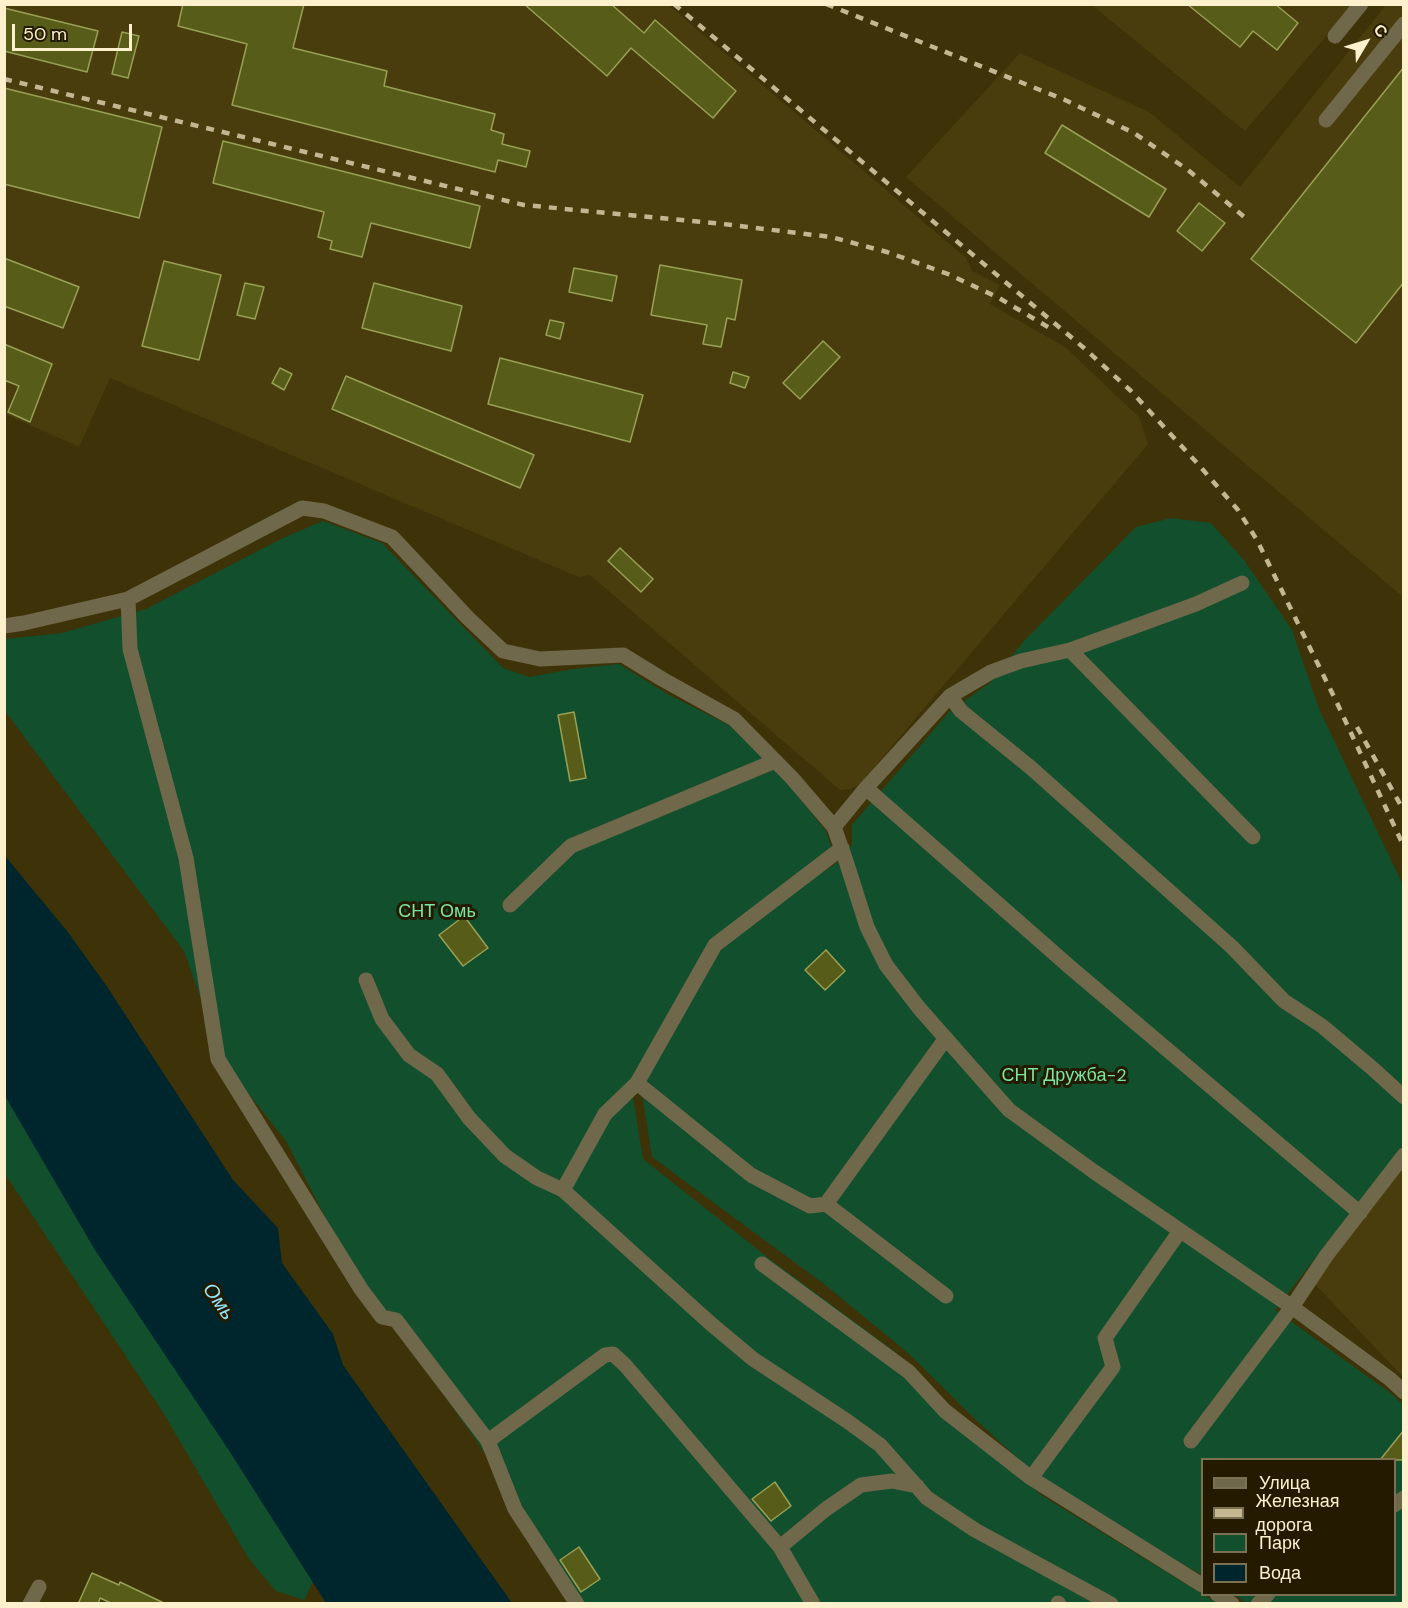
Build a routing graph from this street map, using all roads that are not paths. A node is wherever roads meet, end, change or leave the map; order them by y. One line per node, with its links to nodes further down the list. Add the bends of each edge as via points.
1 (1361, 4): 3 (street)
2 (1404, 24): 4 (street)
3 (1335, 36)
4 (1326, 120)
5 (1242, 583): 8 (street)
6 (128, 599): 7 (street); 10 (street, via 302,508 324,511 392,537 503,651 540,659 623,655 734,719); 29 (street, via 130,649 186,858 218,1059 361,1289 382,1317 396,1320)
7 (4, 626)
8 (1070, 650): 9 (street, via 991,672); 13 (street)
9 (950, 696): 11 (street); 19 (street, via 961,711 1030,767 1232,947 1284,1001 1322,1026)
10 (775, 761): 12 (street); 15 (street, via 571,846)
11 (866, 788): 12 (street); 23 (street)
12 (834, 827): 14 (street)
13 (1253, 837)
14 (842, 848): 17 (street, via 867,927 886,965); 18 (street, via 715,945)
15 (510, 905)
16 (366, 980): 21 (street, via 382,1019 409,1055 436,1074 469,1118 505,1156)
17 (946, 1038): 22 (street); 24 (street, via 1009,1110)
18 (637, 1083): 21 (street, via 605,1114); 22 (street, via 751,1175 810,1206)
19 (1404, 1097)
20 (1404, 1155): 23 (street)
21 (563, 1190): 32 (street, via 753,1359 880,1445)
22 (826, 1204): 26 (street)
23 (1360, 1213): 27 (street)
24 (1180, 1231): 27 (street); 31 (street, via 1105,1338 1113,1367)
25 (762, 1264): 31 (street, via 909,1372 945,1411)
26 (946, 1296)
27 (1292, 1307): 28 (street); 30 (street)
28 (1404, 1392)
29 (488, 1441): 33 (street, via 605,1355 613,1354); 37 (street, via 515,1509)
30 (1191, 1441)
31 (1031, 1478): 34 (street)
32 (917, 1486): 33 (street, via 892,1481 861,1485); 39 (street, via 927,1498 975,1530)
33 (780, 1547): 38 (street)
34 (1201, 1584)
35 (39, 1587): 36 (street)
36 (30, 1604)
37 (577, 1604)
38 (813, 1604)
39 (1111, 1604)

